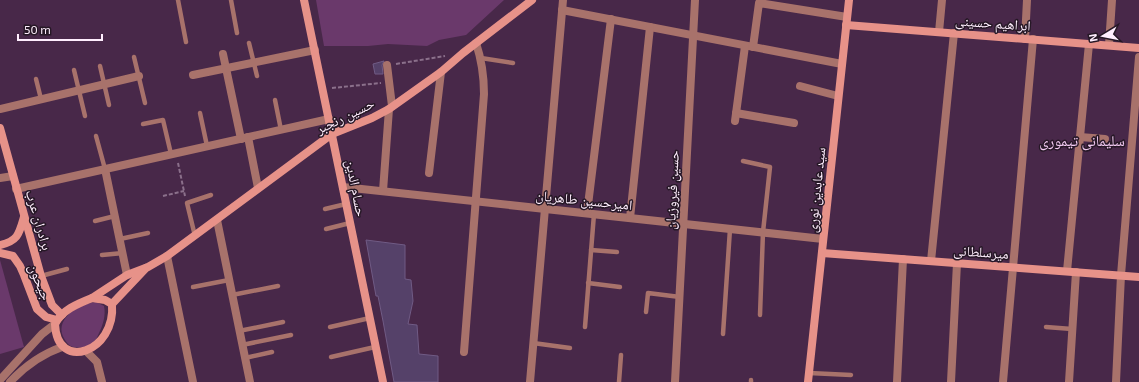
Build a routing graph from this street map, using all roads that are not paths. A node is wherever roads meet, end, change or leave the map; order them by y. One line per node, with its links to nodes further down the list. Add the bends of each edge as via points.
1 (178, 0): 20 (lane)
2 (231, 0): 16 (lane)
3 (304, 0): 27 (street, حسام الدین)
4 (532, 0): 22 (street, حسین رنجبر)
5 (563, 0): 11 (street)
6 (696, 0): 18 (street, حسین فیروزیان)
7 (849, 0): 13 (street, سید عابدین نوری)
8 (942, 0): 15 (street)
9 (1027, 0): 19 (street)
10 (1112, 0): 24 (street)
11 (562, 10): 12 (street); 82 (street)
12 (611, 19): 14 (street); 83 (street)
13 (846, 21): 15 (street, ابراهیم حسینی); 25 (street, via 759,2); 34 (street, سید عابدین نوری)
14 (650, 27): 18 (street); 86 (street)
15 (939, 32): 17 (street, ابراهیم حسینی)
16 (237, 33)
17 (954, 33): 19 (street, ابراهیم حسینی); 107 (street)
18 (694, 35): 25 (street); 90 (street, حسین فیروزیان)
19 (1029, 39): 23 (street, ابراهیم حسینی); 110 (street)
20 (186, 42)
21 (249, 43): 32 (lane)
22 (476, 43): 31 (street); 39 (street, حسین رنجبر)
23 (1089, 44): 24 (street, ابراهیم حسینی); 63 (street)
24 (1109, 45): 26 (street, ابراهیم حسینی)
25 (749, 46): 34 (street); 57 (street, via 736,117)
26 (1139, 48)
27 (314, 50): 32 (street); 56 (street, حسام الدین)
28 (223, 54): 37 (street)
29 (134, 57): 41 (lane)
30 (1139, 57): 67 (street)
31 (481, 58): 33 (lane); 79 (street, via 484,94)
32 (254, 62): 37 (street); 42 (lane)
33 (513, 64)
34 (842, 64): 47 (street, سید عابدین نوری)
35 (387, 65): 52 (street)
36 (100, 66): 44 (lane)
37 (227, 68): 40 (street); 64 (street)
38 (74, 70): 46 (lane)
39 (441, 72): 52 (street, حسین رنجبر); 71 (street)
40 (193, 75)
41 (139, 76): 44 (street); 50 (lane)
42 (257, 76)
43 (36, 79): 48 (lane)
44 (104, 84): 46 (street); 51 (lane)
45 (800, 86): 47 (street)
46 (78, 90): 48 (street); 55 (lane)
47 (838, 96): 97 (street, سید عابدین نوری)
48 (41, 99): 53 (street)
49 (275, 100): 60 (lane)
50 (145, 103)
51 (109, 105)
52 (391, 108): 61 (street, حسین رنجبر); 77 (street)
53 (0, 109)
54 (200, 113): 66 (lane)
55 (85, 116)
56 (329, 119): 60 (street); 61 (street, حسام الدین)
57 (794, 123)
58 (143, 124): 68 (lane, via 163,120)
59 (0, 128): 72 (street, برادران عرب)
60 (281, 130): 64 (street)
61 (332, 134): 74 (street, حسام الدین); 75 (street, حسین رنجبر)
62 (96, 136): 70 (lane)
63 (1080, 137): 65 (street); 112 (street)
64 (244, 138): 66 (street); 75 (street)
65 (1105, 139)
66 (207, 146): 68 (street)
67 (1135, 147): 115 (street)
68 (174, 154): 70 (street)
69 (743, 161): 93 (lane, via 770,167)
70 (105, 169): 76 (street); 84 (street)
71 (428, 173)
72 (13, 176): 73 (street); 76 (street, برادران عرب)
73 (0, 178)
74 (343, 187): 77 (street, امیرحسین طاهریان); 80 (street, حسام الدین)
75 (258, 188): 87 (street, حسین رنجبر)
76 (16, 189): 85 (street, برادران عرب)
77 (383, 191): 79 (street, امیرحسین طاهریان)
78 (211, 196): 95 (lane, via 187,203)
79 (476, 201): 82 (street, امیرحسین طاهریان); 146 (street)
80 (346, 204): 81 (lane); 89 (street, حسام الدین)
81 (324, 209)
82 (545, 209): 83 (street, امیرحسین طاهریان); 139 (street)
83 (590, 214): 86 (street, امیرحسین طاهریان); 99 (lane)
84 (115, 216): 88 (lane); 96 (street)
85 (24, 217): 98 (street, via 15,240); 116 (street, برادران عرب)
86 (630, 218): 90 (street, امیرحسین طاهریان)
87 (217, 220): 95 (street, حسین رنجبر); 118 (street)
88 (95, 221)
89 (350, 223): 91 (lane); 129 (street, حسام الدین)
90 (683, 224): 92 (street, امیرحسین طاهریان); 124 (street, حسین فیروزیان)
91 (326, 229)
92 (730, 229): 93 (street, امیرحسین طاهریان); 137 (lane)
93 (763, 232): 97 (street, امیرحسین طاهریان); 128 (lane)
94 (148, 233): 96 (lane)
95 (195, 236): 105 (street, حسین رنجبر)
96 (120, 239): 101 (street)
97 (824, 239): 102 (street, سید عابدین نوری)
98 (0, 245)
99 (591, 250): 100 (lane); 119 (lane)
100 (617, 252)
101 (122, 253): 104 (lane); 114 (street)
102 (822, 253): 106 (street, میرسلطانی); 150 (street, سید عابدین نوری)
103 (0, 254): 130 (street, جیحون, via 9,254 16,260 37,310 46,317)
104 (102, 255)
105 (167, 256): 109 (street, حسین رنجبر); 155 (street)
106 (903, 259): 107 (street, میرسلطانی); 162 (street)
107 (932, 262): 108 (street, میرسلطانی)
108 (957, 263): 110 (street, میرسلطانی); 163 (street)
109 (148, 267): 114 (street, حسین رنجبر); 126 (street, حسین رنجبر)
110 (1013, 268): 112 (street, میرسلطانی); 164 (street)
111 (67, 269): 116 (lane)
112 (1067, 271): 113 (street, میرسلطانی)
113 (1076, 272): 115 (street, میرسلطانی); 135 (street)
114 (127, 275): 125 (street, حسین رنجبر)
115 (1121, 275): 117 (street, میرسلطانی); 166 (street)
116 (41, 276): 130 (street, برادران عرب)
117 (1139, 277)
118 (229, 280): 121 (lane); 123 (street)
119 (588, 283): 122 (lane); 132 (lane)
120 (278, 286): 123 (lane)
121 (193, 287)
122 (620, 287)
123 (232, 294): 136 (street)
124 (680, 297): 127 (lane, via 648,293); 160 (street, حسین فیروزیان)
125 (92, 298): 126 (street); 130 (street, via 79,303)
126 (112, 304): 144 (street, via 112,320 108,330 101,341)
127 (646, 312)
128 (760, 315)
129 (370, 318): 134 (lane); 142 (street, حسام الدین)
130 (58, 320): 141 (street, via 56,336); 152 (street)
131 (283, 322): 136 (lane)
132 (585, 327)
133 (1046, 327): 135 (lane)
134 (330, 328)
135 (1072, 329): 165 (street)
136 (239, 331): 140 (street)
137 (723, 334)
138 (291, 335): 140 (lane)
139 (533, 343): 143 (lane); 158 (street)
140 (242, 345): 149 (street)
141 (62, 347): 144 (street, via 70,351); 153 (street, via 36,359)
142 (375, 347): 148 (lane); 157 (street, حسام الدین)
143 (570, 348)
144 (86, 351): 154 (street, via 97,362)
145 (272, 352): 149 (lane)
146 (464, 352)
147 (621, 356): 159 (lane)
148 (331, 357)
149 (245, 358): 156 (street)
150 (809, 373): 151 (lane); 161 (street, سید عابدین نوری)
151 (851, 375)
152 (0, 380)
153 (13, 381)
154 (102, 382)
155 (193, 382)
156 (250, 382)
157 (383, 382)
158 (530, 382)
159 (619, 382)
160 (675, 382)
161 (808, 382)
162 (897, 382)
163 (951, 382)
164 (1003, 382)
165 (1069, 382)
166 (1116, 382)

